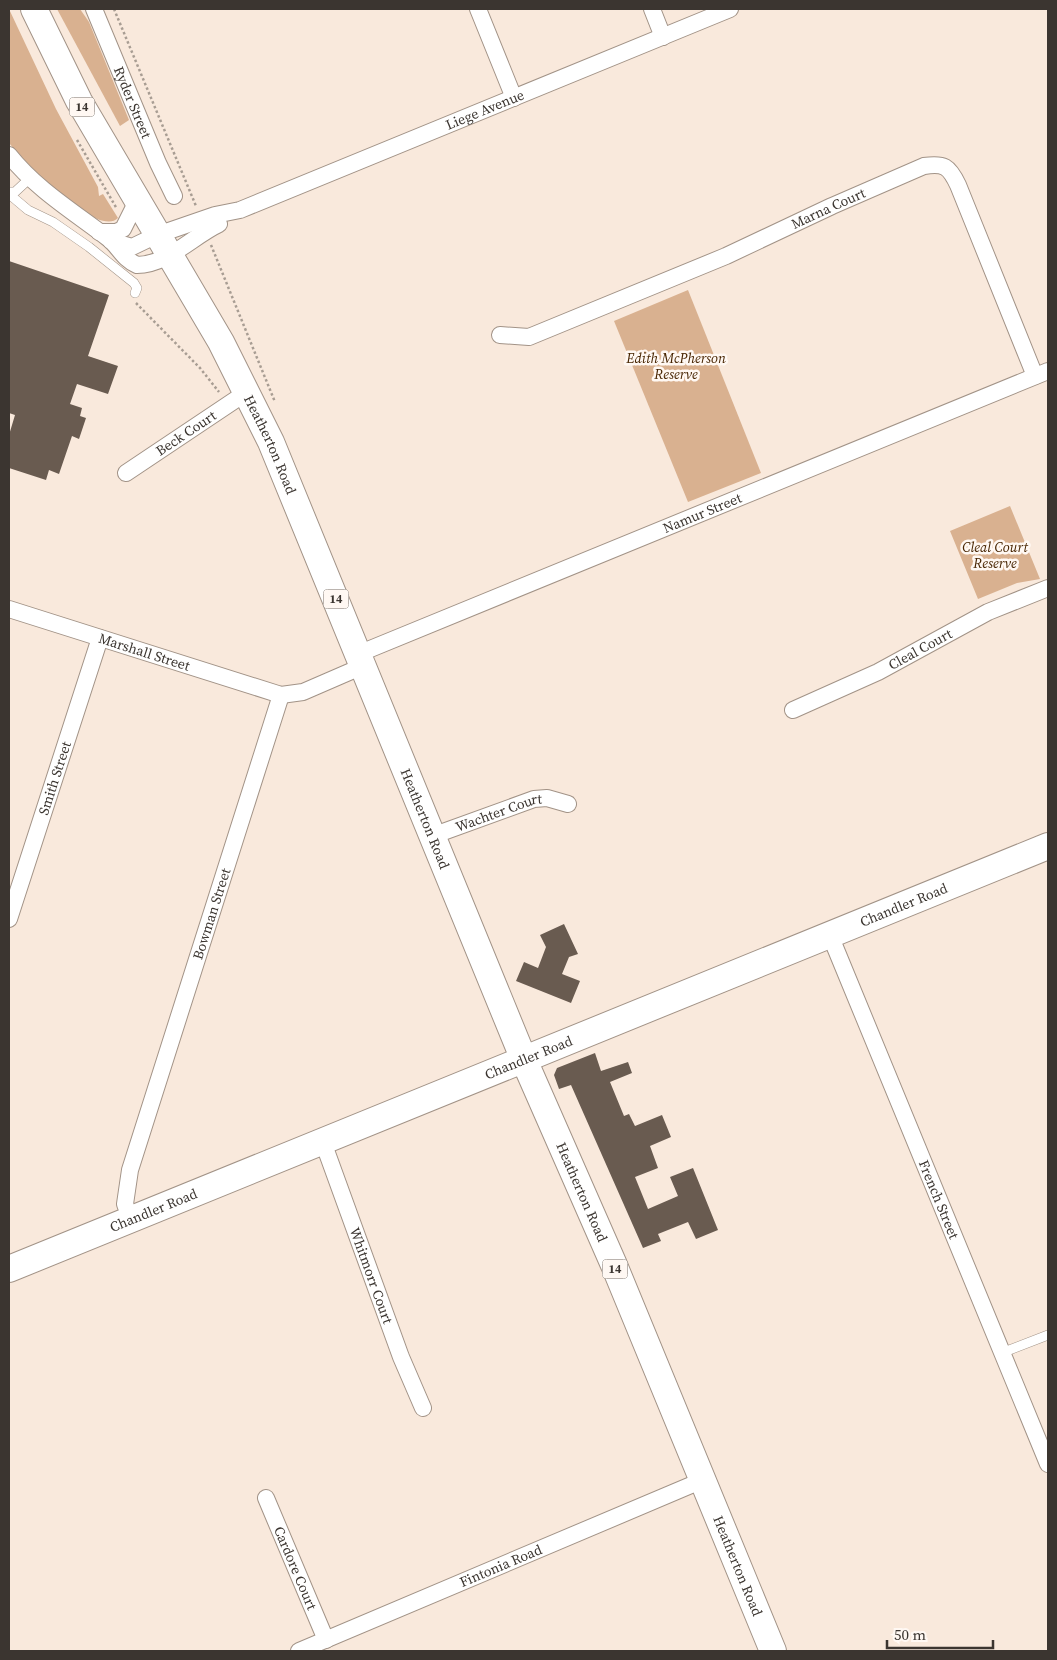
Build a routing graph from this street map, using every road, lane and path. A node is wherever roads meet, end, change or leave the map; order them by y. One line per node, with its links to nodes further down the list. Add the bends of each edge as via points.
1 (34, 9): 15 (main road, Heatherton Road / 14)
2 (94, 9): 13 (street, Ryder Street)
3 (114, 9): 14 (path)
4 (478, 9): 8 (street)
5 (652, 9): 7 (street)
6 (730, 9): 7 (street, Liege Avenue)
7 (663, 37): 8 (street, Liege Avenue)
8 (514, 98): 16 (street, Liege Avenue)
9 (73, 132): 15 (path)
10 (10, 159): 11 (street)
11 (30, 178): 12 (lane, via 15,192); 18 (street)
12 (9, 193): 20 (lane, via 28,210 48,219 89,247 134,283 137,288)
13 (174, 196)
14 (194, 202)
15 (128, 208): 18 (street, via 123,230); 19 (main road, Heatherton Road / 14)
16 (240, 210): 17 (street, Liege Avenue); 19 (street, Liege Avenue, via 215,215)
17 (205, 230): 19 (street, Liege Avenue); 25 (path)
18 (105, 236): 19 (street, via 132,247); 19 (street, via 137,265)
19 (163, 245): 24 (main road, Heatherton Road / 14, via 222,342)
20 (133, 295): 23 (path, via 137,305 200,368)
21 (500, 335): 22 (street, Marna Court, via 529,337 726,256 924,166 938,164 953,174 958,184)
22 (1042, 373): 30 (street, Namur Street)
23 (219, 392)
24 (247, 392): 26 (street, Beck Court); 30 (main road, Heatherton Road / 14, via 271,442)
25 (276, 405)
26 (126, 473)
27 (1048, 588): 32 (street, Cleal Court, via 988,612 878,672)
28 (9, 609): 29 (street, Marshall Street)
29 (100, 638): 31 (street, Marshall Street); 36 (street, Smith Street)
30 (360, 660): 31 (street, via 303,692); 34 (main road, Heatherton Road / 14)
31 (282, 695): 40 (street, Bowman Street, via 130,1170 125,1204)
32 (793, 710)
33 (568, 804): 34 (street, Wachter Court, via 548,798 534,799)
34 (432, 836): 38 (main road, Heatherton Road / 14)
35 (1048, 846): 37 (main road, Chandler Road)
36 (9, 919)
37 (830, 935): 38 (main road, Chandler Road); 43 (street, French Street)
38 (524, 1060): 39 (main road, Chandler Road); 46 (main road, Heatherton Road / 14, via 614,1265)
39 (323, 1142): 40 (main road, Chandler Road); 44 (street, Whitmorr Court, via 401,1357)
40 (130, 1218): 41 (main road, Chandler Road)
41 (9, 1269)
42 (1048, 1334): 43 (lane)
43 (1004, 1352): 45 (street, French Street)
44 (423, 1408)
45 (1048, 1464)
46 (702, 1480): 48 (street, Fintonia Road); 50 (main road, Heatherton Road / 14)
47 (266, 1498): 48 (street, Cardore Court)
48 (326, 1640): 49 (street, Fintonia Road)
49 (299, 1651)
50 (773, 1651)

